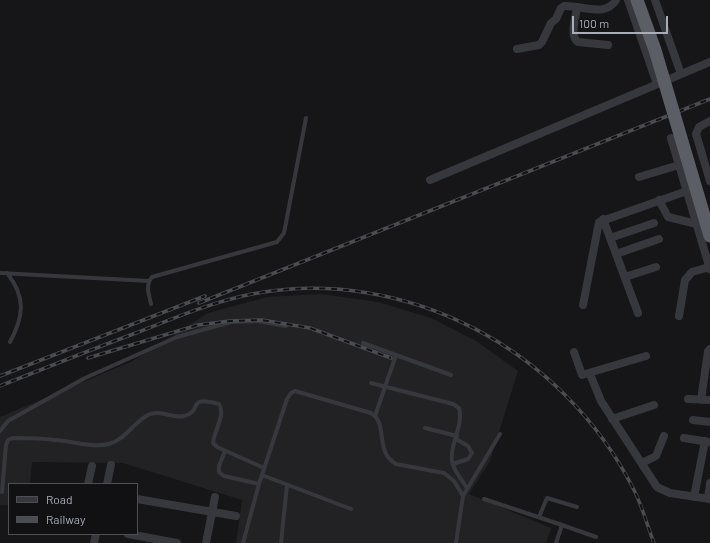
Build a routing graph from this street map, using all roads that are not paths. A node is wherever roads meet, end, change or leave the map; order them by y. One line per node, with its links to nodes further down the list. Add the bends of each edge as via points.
1 (616, 0): 6 (street, via 613,5 602,10)
2 (628, 0): 11 (street)
3 (637, 0): 26 (highway, bridge, via 655,50)
4 (646, 0): 22 (highway, via 663,47)
5 (655, 0): 10 (street)
6 (577, 7): 7 (street, via 573,35 575,40); 8 (street, via 561,8 539,45)
7 (608, 45)
8 (518, 49)
9 (710, 62): 10 (street)
10 (681, 74): 11 (street)
11 (657, 84): 18 (street)
12 (306, 118): 35 (lane, via 281,239 210,262 162,273)
13 (710, 121): 16 (street, via 699,127 696,134)
14 (671, 138): 15 (street)
15 (679, 165): 17 (street); 20 (street)
16 (708, 169): 19 (street)
17 (639, 177)
18 (430, 180)
19 (710, 180)
20 (687, 191): 21 (street); 25 (street)
21 (659, 200): 23 (street); 25 (street, via 668,217)
22 (710, 206)
23 (603, 220): 27 (street); 37 (street, via 597,225)
24 (654, 224): 27 (street)
25 (697, 224): 31 (street)
26 (710, 236)
27 (610, 238): 29 (street)
28 (659, 239): 29 (street)
29 (616, 254): 34 (street)
30 (656, 267): 34 (street)
31 (710, 268): 39 (street, via 692,272 685,280)
32 (0, 273): 33 (lane)
33 (7, 273): 35 (lane); 41 (lane, via 16,286 21,302 21,314)
34 (625, 278): 38 (street)
35 (148, 281): 36 (lane)
36 (151, 304)
37 (583, 305)
38 (638, 313)
39 (679, 316)
40 (286, 326): 60 (lane, via 258,321 231,322 177,337 85,378 8,421)
41 (10, 342)
42 (363, 344): 45 (lane)
43 (710, 349): 52 (street)
44 (574, 352): 47 (street, via 581,374)
45 (396, 355): 48 (lane); 50 (lane)
46 (646, 356): 47 (street)
47 (590, 374): 56 (street, via 596,393)
48 (451, 375)
49 (371, 383): 50 (lane)
50 (384, 387): 55 (lane); 63 (lane, via 453,404 459,408 460,420)
51 (688, 399): 52 (street)
52 (701, 400): 53 (street)
53 (710, 400)
54 (654, 405): 56 (street)
55 (375, 416): 71 (lane, via 296,391 287,399); 80 (lane, via 389,460 396,464 444,473 454,481)
56 (612, 419): 67 (street)
57 (694, 420): 58 (street)
58 (710, 422)
59 (425, 428): 63 (lane)
60 (0, 431)
61 (500, 434): 78 (lane)
62 (664, 436): 67 (street, via 656,456)
63 (456, 437): 68 (lane, via 451,459); 68 (lane, via 468,446 472,453 468,459)
64 (684, 438): 65 (street)
65 (708, 442): 82 (street)
66 (225, 451): 71 (lane); 76 (lane, via 219,472 224,476); 79 (lane, via 214,444 221,408 218,404 202,400 198,401 190,414 184,416 158,412 149,414 111,444 13,438 8,440)
67 (642, 463): 82 (street, via 662,490)
68 (453, 464): 78 (lane)
69 (111, 465): 74 (street)
70 (92, 466): 73 (street)
71 (264, 468): 72 (lane)
72 (262, 475): 76 (lane); 77 (lane)
73 (88, 483)
74 (107, 483)
75 (710, 483): 85 (street)
76 (259, 484): 96 (lane)
77 (287, 485): 87 (lane); 97 (lane)
78 (467, 488): 80 (lane)
79 (2, 492)
80 (463, 496): 98 (lane)
81 (215, 497): 88 (street)
82 (694, 497): 85 (street)
83 (138, 499): 88 (street)
84 (484, 499): 90 (lane)
85 (709, 499)
86 (577, 507): 90 (lane, via 547,498)
87 (352, 509)
88 (212, 512): 89 (street); 95 (street)
89 (236, 516)
90 (539, 517): 91 (lane)
91 (562, 525): 93 (lane); 99 (lane)
92 (133, 535): 94 (street)
93 (596, 538)
94 (177, 543)
95 (206, 543)
96 (244, 543)
97 (280, 543)
98 (456, 543)
99 (556, 543)

